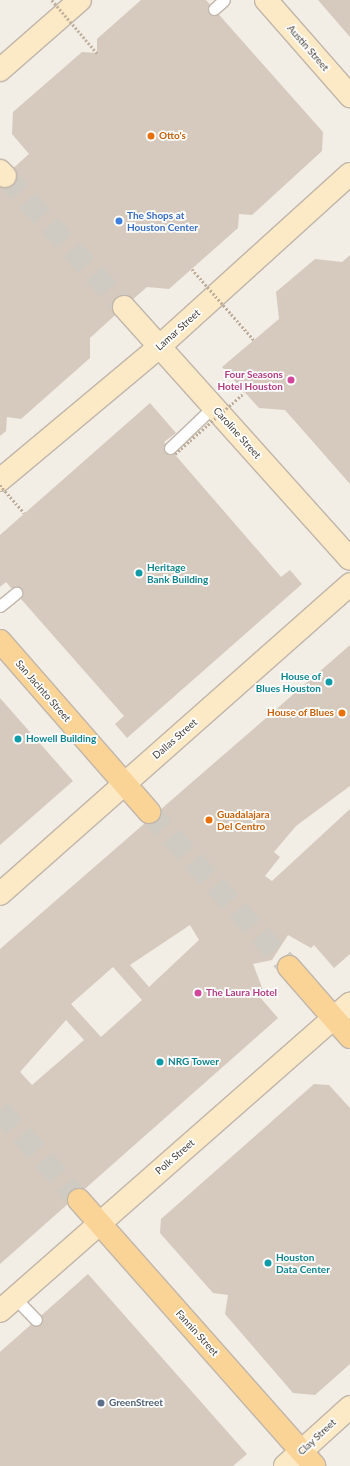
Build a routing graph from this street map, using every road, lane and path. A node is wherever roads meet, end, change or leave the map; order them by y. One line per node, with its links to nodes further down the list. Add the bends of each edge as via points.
1 (52, 0): 6 (path, bridge)
2 (80, 0): 7 (street)
3 (224, 0): 5 (lane)
4 (266, 0): 8 (street, Austin Street)
5 (214, 9)
6 (96, 53)
7 (0, 70)
8 (350, 96)
9 (350, 174): 13 (street, Lamar Street)
10 (192, 269): 12 (path, bridge)
11 (124, 307): 13 (street, Caroline Street)
12 (254, 340)
13 (160, 346): 15 (street, Caroline Street); 17 (street, Lamar Street)
14 (244, 393): 16 (path, bridge)
15 (214, 406): 16 (lane); 20 (street, Caroline Street)
16 (172, 451)
17 (0, 480)
18 (0, 485): 19 (path, bridge)
19 (24, 513)
20 (350, 559)
21 (350, 584): 25 (street, Dallas Street)
22 (16, 593): 23 (lane)
23 (0, 606)
24 (0, 642): 25 (main road, San Jacinto Street)
25 (124, 784): 26 (main road, San Jacinto Street); 27 (street, Dallas Street)
26 (149, 812)
27 (0, 894)
28 (289, 967): 30 (main road)
29 (350, 1003): 30 (street, Polk Street)
30 (333, 1018): 31 (main road); 33 (street, Polk Street)
31 (350, 1037)
32 (79, 1200): 33 (main road, Fannin Street)
33 (100, 1223): 34 (street, Polk Street); 37 (main road, Fannin Street)
34 (8, 1304): 35 (lane)
35 (36, 1320)
36 (350, 1407): 37 (street, Clay Street)
37 (308, 1459): 38 (street, Clay Street)
38 (285, 1466)

